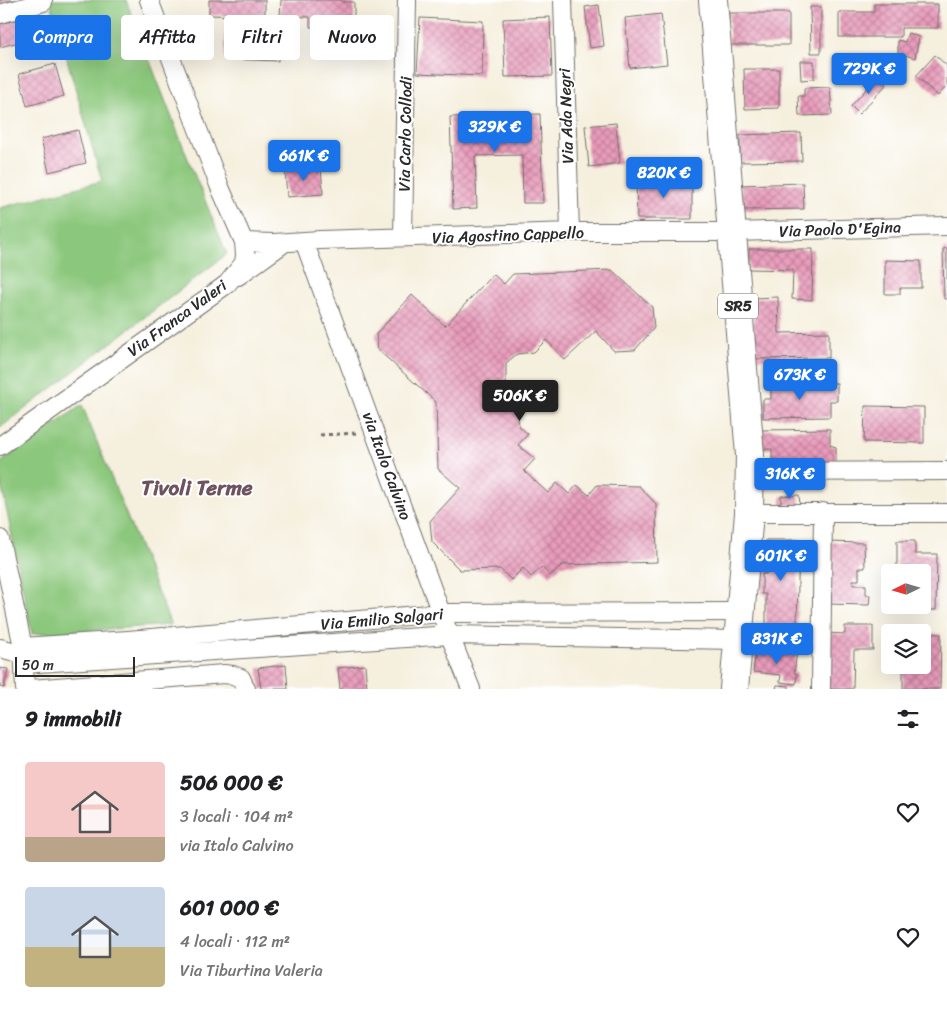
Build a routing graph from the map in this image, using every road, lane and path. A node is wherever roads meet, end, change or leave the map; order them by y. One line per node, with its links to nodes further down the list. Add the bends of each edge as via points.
1 (43, 0): 6 (street)
2 (149, 0): 12 (street)
3 (407, 0): 10 (street, Via Carlo Collodi)
4 (563, 0): 8 (street, Via Ada Negri)
5 (713, 0): 9 (main road, SR5)
6 (0, 14)
7 (947, 226): 9 (street, Via Paolo D'Egina)
8 (570, 232): 9 (street, Via Agostino Cappello); 10 (street, Via Agostino Cappello)
9 (732, 232): 19 (main road, SR5)
10 (403, 237): 11 (street, Via Agostino Cappello)
11 (304, 241): 13 (street, Via Agostino Cappello); 15 (street, via Italo Calvino)
12 (244, 242): 13 (street, Via Agostino Cappello); 14 (street, Via Franca Valeri, via 244,262)
13 (284, 243): 14 (street)
14 (227, 284): 17 (street, Via Franca Valeri)
15 (374, 432): 16 (path); 25 (street, via Italo Calvino)
16 (320, 435)
17 (0, 446)
18 (947, 471): 19 (street)
19 (750, 472): 21 (main road, SR5)
20 (823, 512): 21 (street); 22 (street); 36 (street)
21 (749, 513): 24 (main road, SR5)
22 (947, 513)
23 (0, 539): 29 (street)
24 (741, 612): 25 (street, Via Emilio Salgari); 27 (main road, SR5)
25 (441, 613): 26 (street, via Italo Calvino); 29 (street, Via Emilio Salgari, via 138,639)
26 (450, 635): 27 (street, Via Emilio Salgari); 29 (street, Via Emilio Salgari); 34 (street, via Italo Calvino)
27 (739, 640): 35 (main road, SR5)
28 (0, 648): 29 (street)
29 (23, 655): 32 (street)
30 (243, 684): 31 (street, via 233,675 224,674)
31 (131, 685): 33 (street)
32 (25, 689)
33 (31, 689)
34 (471, 689)
35 (734, 689)
36 (821, 689)

